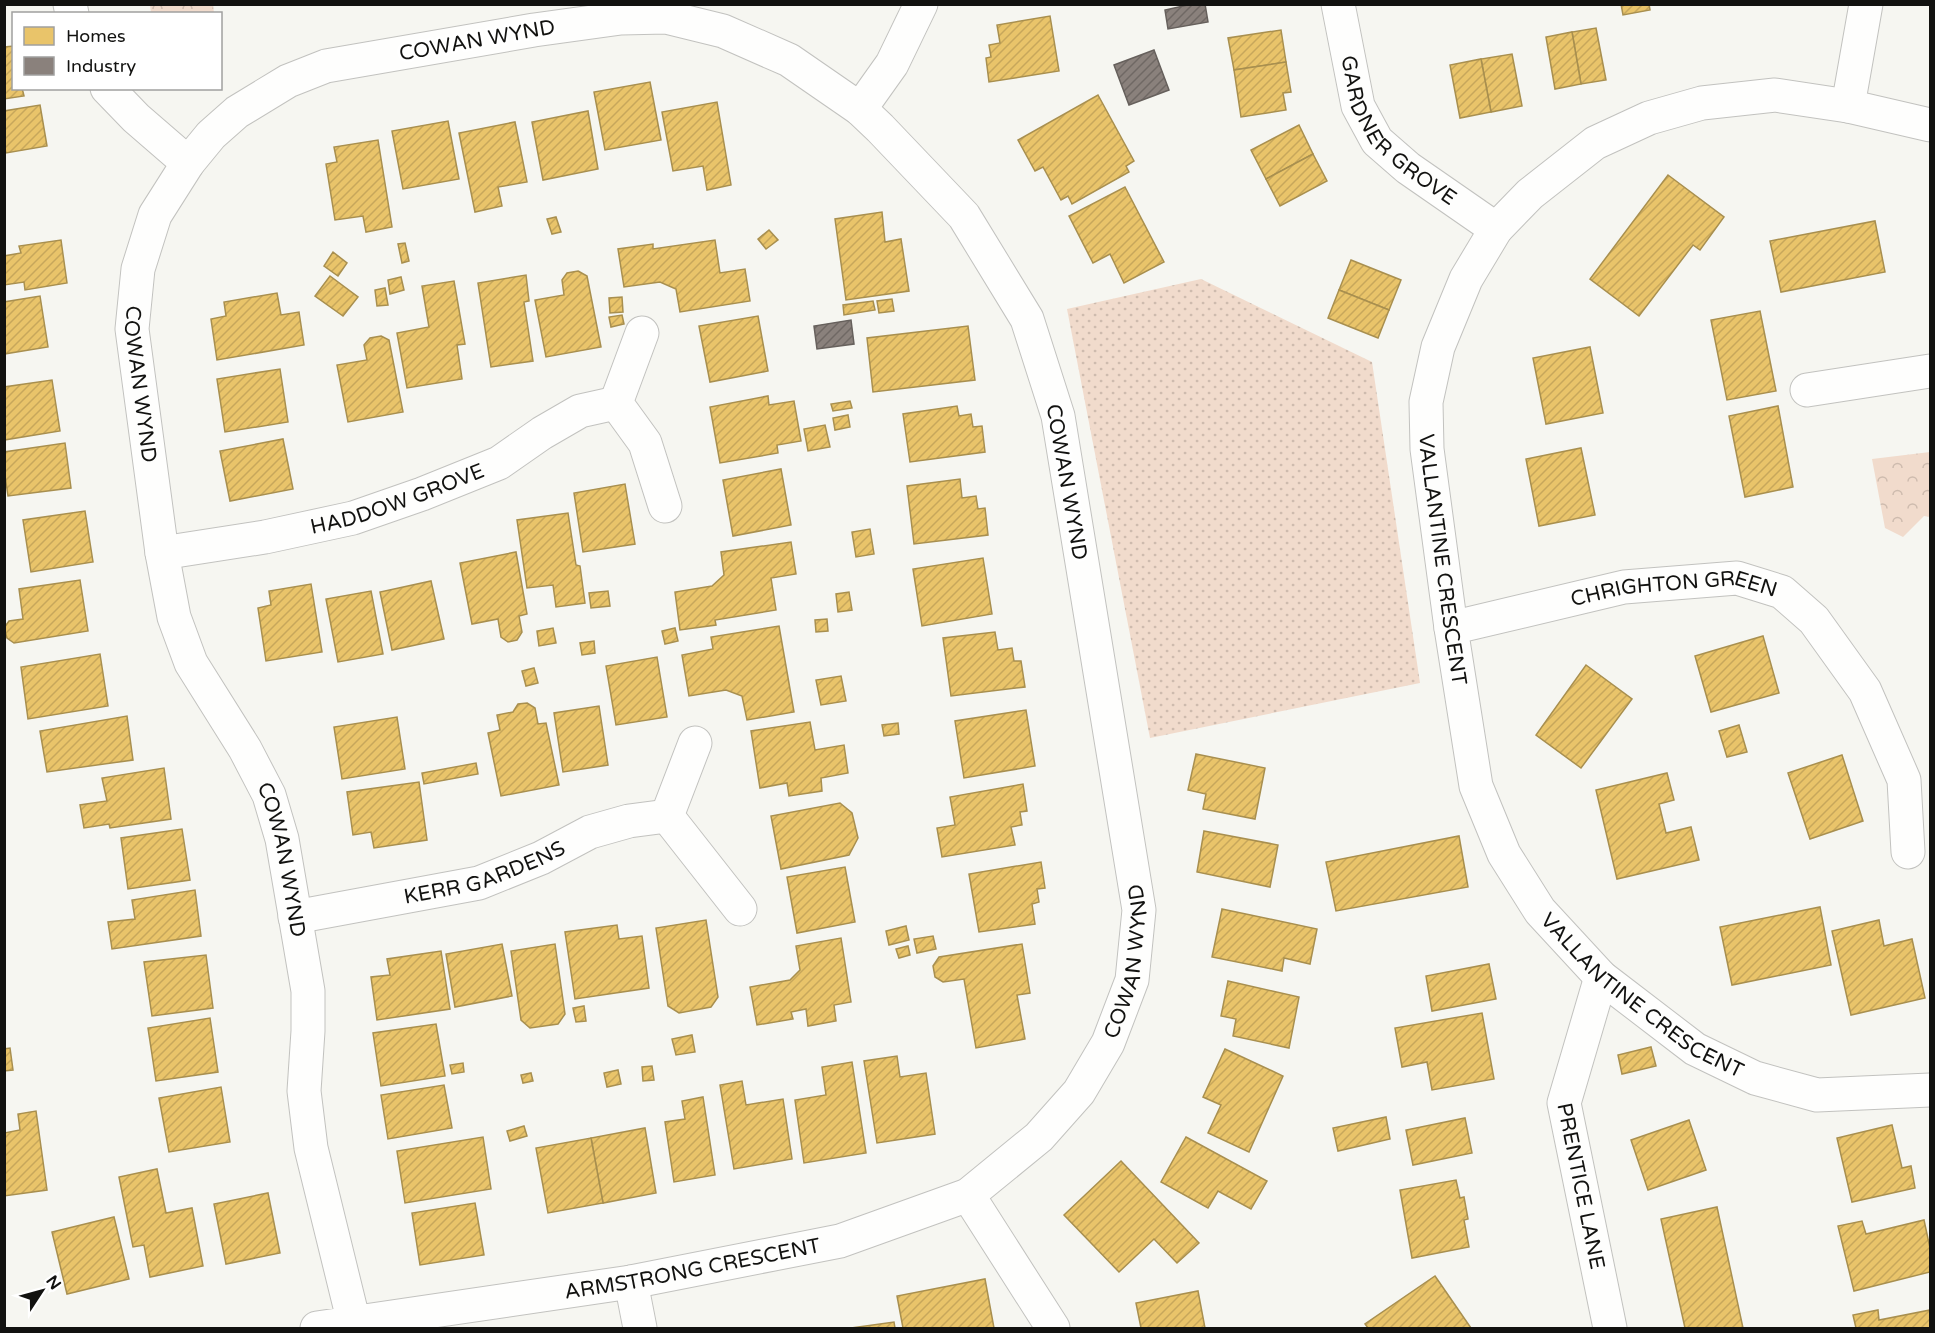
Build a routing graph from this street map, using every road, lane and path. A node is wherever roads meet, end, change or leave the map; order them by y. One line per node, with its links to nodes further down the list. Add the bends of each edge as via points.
1 (921, 4): 7 (street, via 892,64)
2 (1338, 4): 10 (street, GARDNER GROVE, via 1358,106 1377,141 1408,168)
3 (1866, 4): 6 (street)
4 (532, 17): 7 (street, COWAN WYND, via 666,17 723,31 789,60); 9 (street, COWAN WYND, via 326,66 288,81 237,112)
5 (109, 90): 9 (street)
6 (1848, 106): 8 (street, VALLANTINE CRESCENT); 10 (street, VALLANTINE CRESCENT, via 1775,95 1702,103 1649,118 1595,143 1530,194)
7 (860, 110): 26 (street, COWAN WYND, via 964,216 1027,319 1058,416 1139,910 1132,980 1108,1042 1079,1092)
8 (1930, 125)
9 (188, 163): 16 (street, COWAN WYND, via 155,215 138,269 132,329)
10 (1496, 229): 17 (street, VALLANTINE CRESCENT, via 1466,279 1438,347 1426,402 1427,449)
11 (642, 333): 14 (street)
12 (1930, 371): 13 (street)
13 (1807, 390)
14 (616, 403): 15 (street, via 645,443); 16 (street, HADDOW GROVE, via 580,411 499,463 353,518)
15 (665, 506)
16 (162, 553): 23 (street, COWAN WYND, via 174,616 191,663 269,795 282,839)
17 (1451, 628): 19 (street, CHRIGHTON GREEN, via 1624,587 1737,578 1782,592 1814,621 1865,691); 24 (street, VALLANTINE CRESCENT, via 1476,786 1504,854 1540,911)
18 (695, 743): 20 (street)
19 (1917, 778): 21 (street, CHRIGHTON GREEN)
20 (668, 816): 22 (street); 23 (street, KERR GARDENS, via 590,832 541,858 479,882)
21 (1908, 852)
22 (740, 909)
23 (295, 917): 29 (street, COWAN WYND, via 308,992 304,1091 311,1148)
24 (1601, 977): 25 (street, VALLANTINE CRESCENT, via 1695,1049 1755,1078 1817,1095); 33 (street, PRENTICE LANE, via 1564,1103)
25 (1930, 1090)
26 (1039, 1137): 27 (street, ARMSTRONG CRESCENT)
27 (968, 1195): 28 (street, ARMSTRONG CRESCENT, via 840,1241); 32 (street)
28 (630, 1282): 29 (street, ARMSTRONG CRESCENT); 31 (street)
29 (354, 1323): 30 (street, ARMSTRONG CRESCENT)
30 (317, 1329)
31 (640, 1329)
32 (1053, 1329)
33 (1610, 1329)

